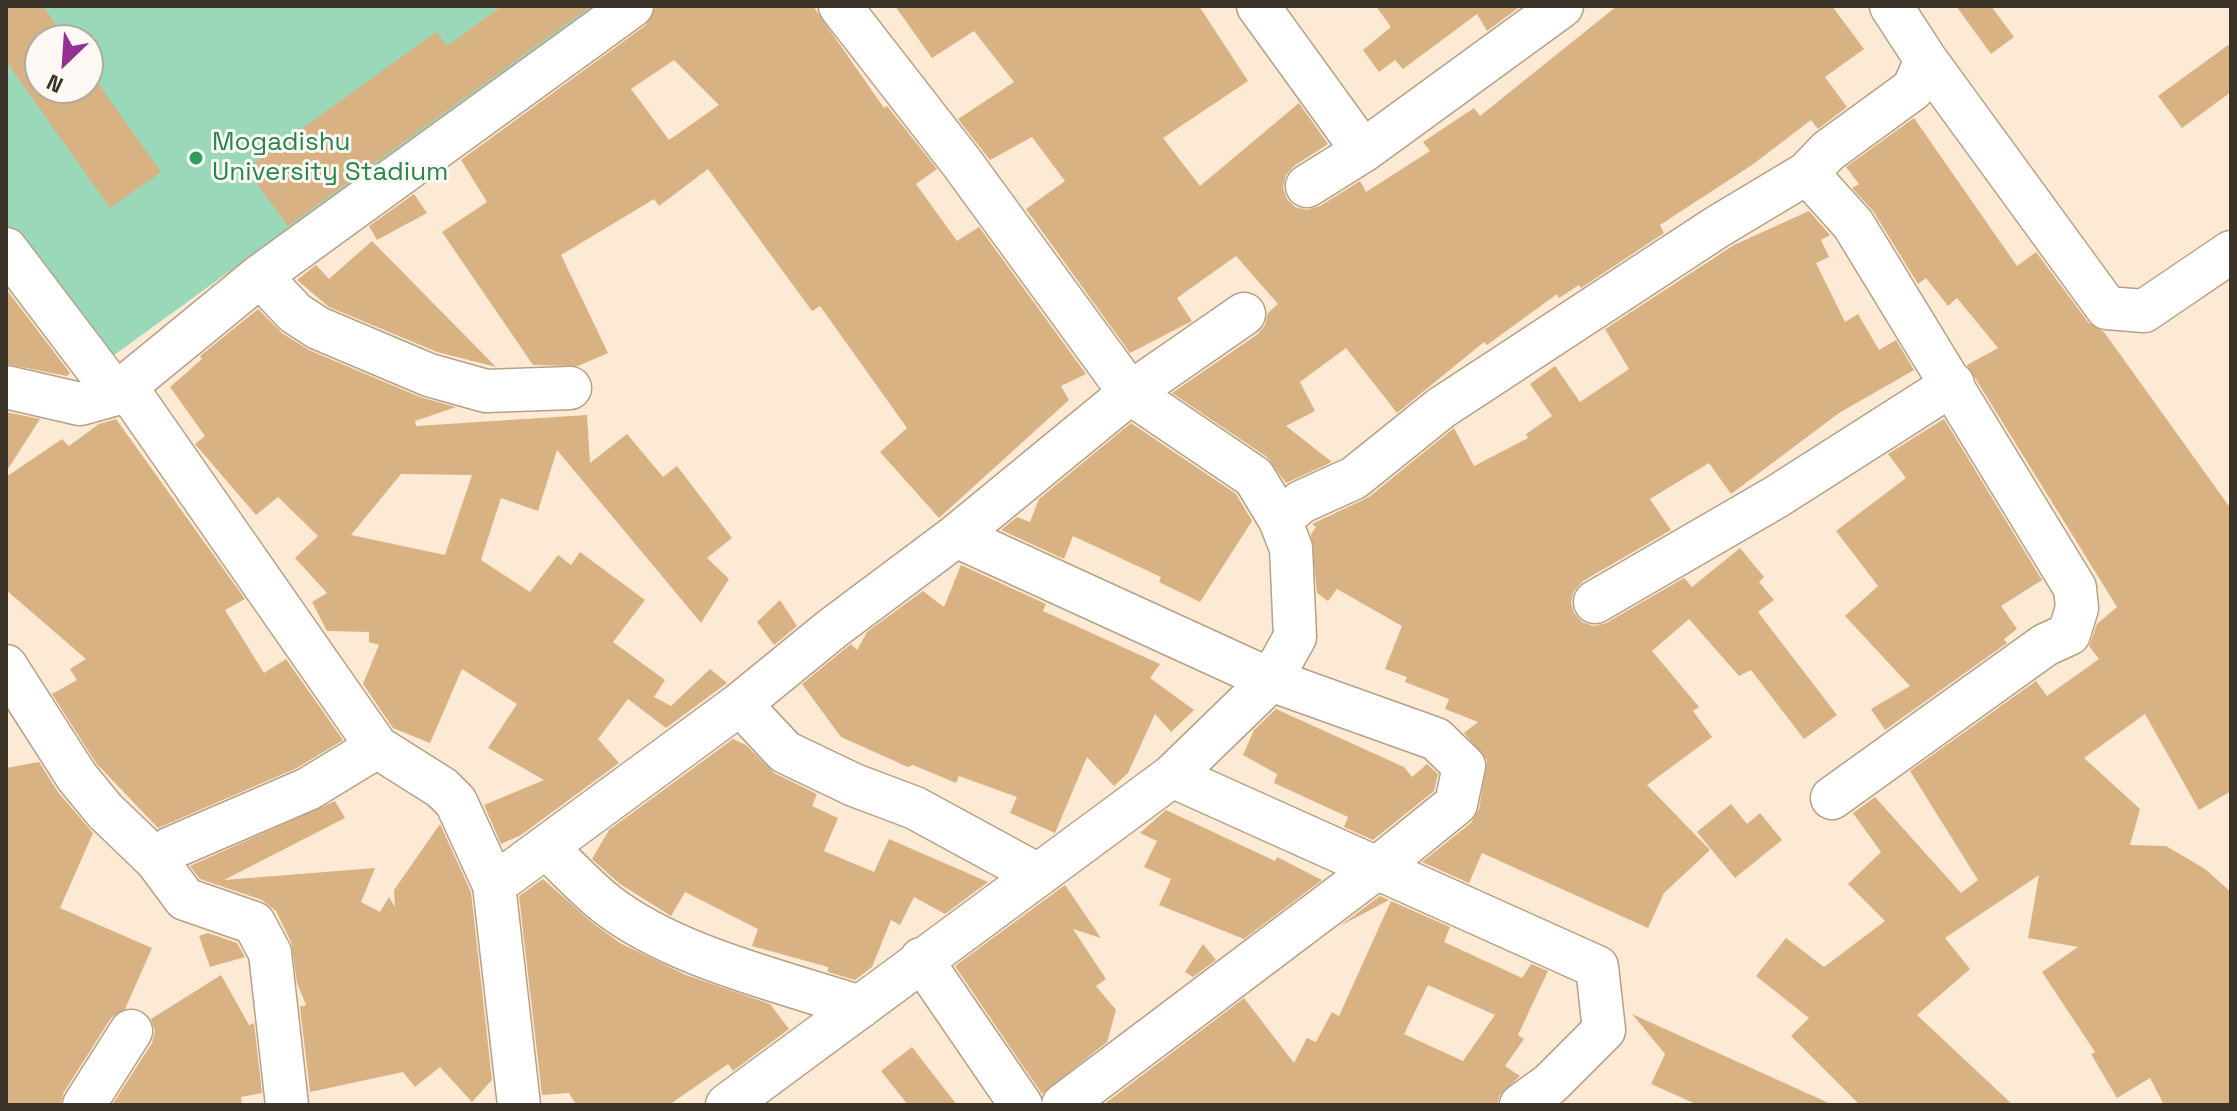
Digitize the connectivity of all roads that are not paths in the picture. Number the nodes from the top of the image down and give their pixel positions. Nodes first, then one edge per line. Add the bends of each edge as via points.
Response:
1 (632, 6) edge
2 (840, 6) edge
3 (1258, 6) edge
4 (1562, 6) edge
5 (1891, 6) edge
6 (1926, 60) junction
7 (1363, 151) junction
8 (1807, 173) junction
9 (1307, 186) dead end
10 (6, 249) edge
11 (2231, 252) edge
12 (260, 276) junction
13 (1244, 314) dead end
14 (1953, 384) junction
15 (6, 387) edge
16 (570, 388) dead end
17 (121, 390) junction
18 (1130, 393) junction
19 (1280, 520) junction
20 (956, 536) junction
21 (1595, 602) dead end
22 (6, 666) edge
23 (1271, 680) junction
24 (740, 704) junction
25 (377, 747) junction
26 (1172, 776) junction
27 (1832, 798) dead end
28 (547, 848) junction
29 (156, 860) junction
30 (1377, 868) junction
31 (1038, 875) junction
32 (494, 885) junction
33 (921, 959) junction
34 (860, 1007) junction
35 (131, 1031) dead end
36 (84, 1105) edge
37 (287, 1105) edge
38 (519, 1105) edge
39 (727, 1105) edge
40 (1021, 1105) edge
41 (1063, 1105) edge
42 (1521, 1105) edge

1 - 12 street
2 - 18 street
3 - 7 street
4 - 7 street
5 - 6 street
6 - 8 street via 1913,89 1828,151
6 - 11 street via 2107,308 2144,311
7 - 9 street
8 - 14 street via 1853,224
8 - 19 street via 1441,408 1354,478 1301,502
10 - 17 street
12 - 16 street via 295,313 318,328 429,375 486,391
12 - 17 street
13 - 18 street
14 - 21 street via 1776,497
14 - 27 street via 2075,588 2077,608 2069,634 2045,645
15 - 17 street via 80,404
17 - 25 street
18 - 19 street via 1254,477
18 - 20 street
19 - 23 street via 1291,548 1295,637
20 - 23 street
20 - 24 street
22 - 29 street via 77,777
23 - 26 street
23 - 30 street via 1436,739 1464,766 1456,804
24 - 28 street
24 - 31 street via 785,752 915,808
25 - 29 street via 308,789 171,848
25 - 32 street via 456,802
26 - 30 street
26 - 31 street
28 - 32 street
28 - 34 street via 606,904 666,939
29 - 37 street via 185,899 254,923 270,953
30 - 41 street
30 - 42 street via 1597,967 1604,1030
31 - 33 street
32 - 38 street
33 - 34 street
33 - 40 street
34 - 39 street
35 - 36 street

